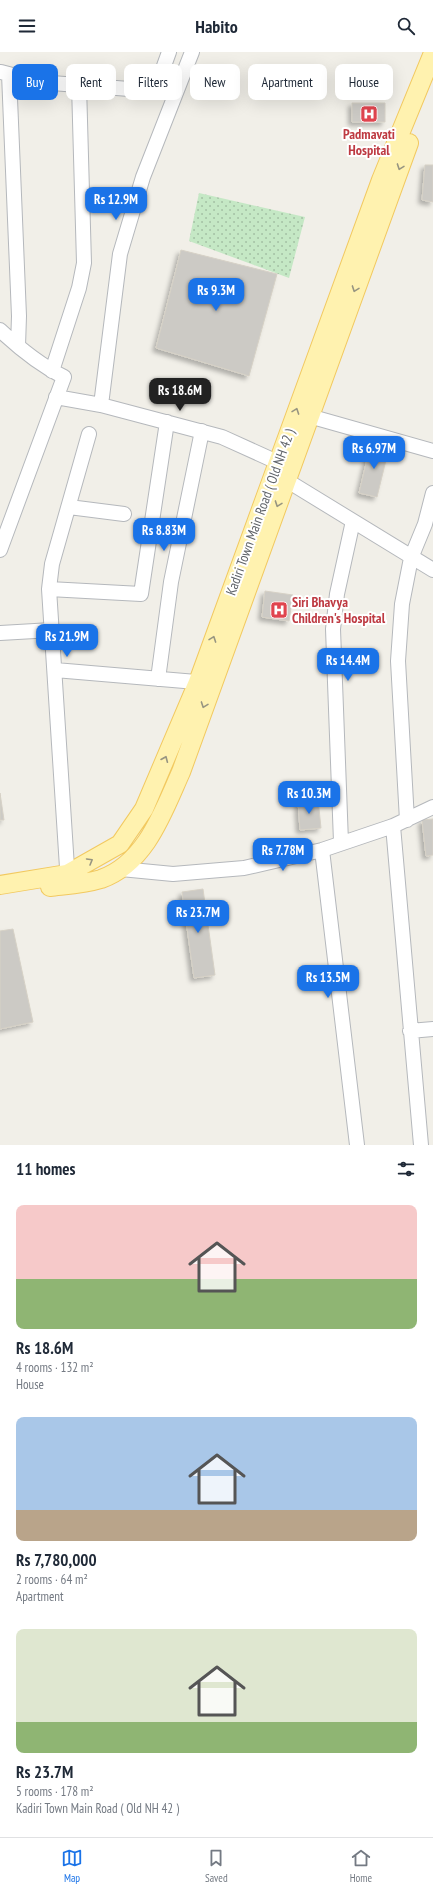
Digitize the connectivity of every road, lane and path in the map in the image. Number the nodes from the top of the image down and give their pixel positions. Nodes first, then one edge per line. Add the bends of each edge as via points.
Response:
1 (169, 52) edge
2 (192, 52) edge
3 (433, 53) edge
4 (5, 73) edge
5 (433, 78) edge
6 (66, 84) edge
7 (116, 88) edge
8 (79, 100) edge
9 (0, 330) edge
10 (18, 346) junction
11 (52, 371) junction
12 (56, 397) junction
13 (101, 405) junction
14 (310, 416) junction
15 (167, 422) junction
16 (202, 431) junction
17 (89, 434) dead end
18 (433, 452) edge
19 (285, 470) junction
20 (433, 493) edge
21 (69, 507) junction
22 (124, 514) dead end
23 (353, 521) junction
24 (0, 550) edge
25 (411, 558) junction
26 (433, 570) edge
27 (49, 589) junction
28 (52, 630) junction
29 (0, 633) edge
30 (55, 670) junction
31 (158, 679) junction
32 (205, 683) junction
33 (433, 807) edge
34 (407, 820) junction
35 (393, 826) junction
36 (342, 842) junction
37 (322, 850) junction
38 (121, 868) junction
39 (67, 880) junction
40 (0, 885) edge
41 (0, 894) edge
42 (433, 1029) edge
43 (410, 1031) junction
44 (357, 1145) edge
45 (421, 1145) edge

1 - 7 street via 156,91
2 - 13 street via 143,176 120,254
19 -> 3 main road, Kadiri Town Main Road ( Old NH 42 ) via 381,180
4 - 6 street via 39,82
4 - 10 street via 20,316
5 -> 14 main road, Kadiri Town Main Road ( Old NH 42 )
8 - 11 street via 84,263 79,288
9 - 10 street
10 - 11 street
11 - 12 street via 64,377
12 - 13 street
12 - 24 street
13 - 15 street
14 - 18 street
14 - 19 main road, Kadiri Town Main Road ( Old NH 42 )
15 - 16 street
15 - 27 street via 140,594
16 - 19 street via 222,436
16 - 31 street via 171,582
17 - 21 street
19 - 23 street
19 - 32 main road, Kadiri Town Main Road ( Old NH 42 )
20 - 25 street via 425,524
21 - 22 street
21 - 27 street via 52,564
23 - 25 street
23 - 36 street via 337,594 333,629
25 - 26 street
25 - 34 street via 402,604 398,661
27 - 28 street
28 - 29 street
28 - 30 street
30 - 31 street
30 - 39 street
31 - 32 street
32 -> 38 main road, Kadiri Town Main Road ( Old NH 42 ) via 181,772 155,828 138,852
39 -> 32 main road, Kadiri Town Main Road ( Old NH 42 ) via 120,844 144,809
33 - 34 street
34 - 35 street
35 - 36 street
35 - 43 street
36 - 37 street
37 - 38 street via 244,868 173,874
37 - 44 street
38 - 39 main road, Kadiri Town Main Road ( Old NH 42 ) via 101,879
39 - 40 main road, Kadiri Town Main Road ( Old NH 42 )
39 - 41 main road, Kadiri Town Main Road ( Old NH 42 )
42 - 43 street
43 - 45 street

